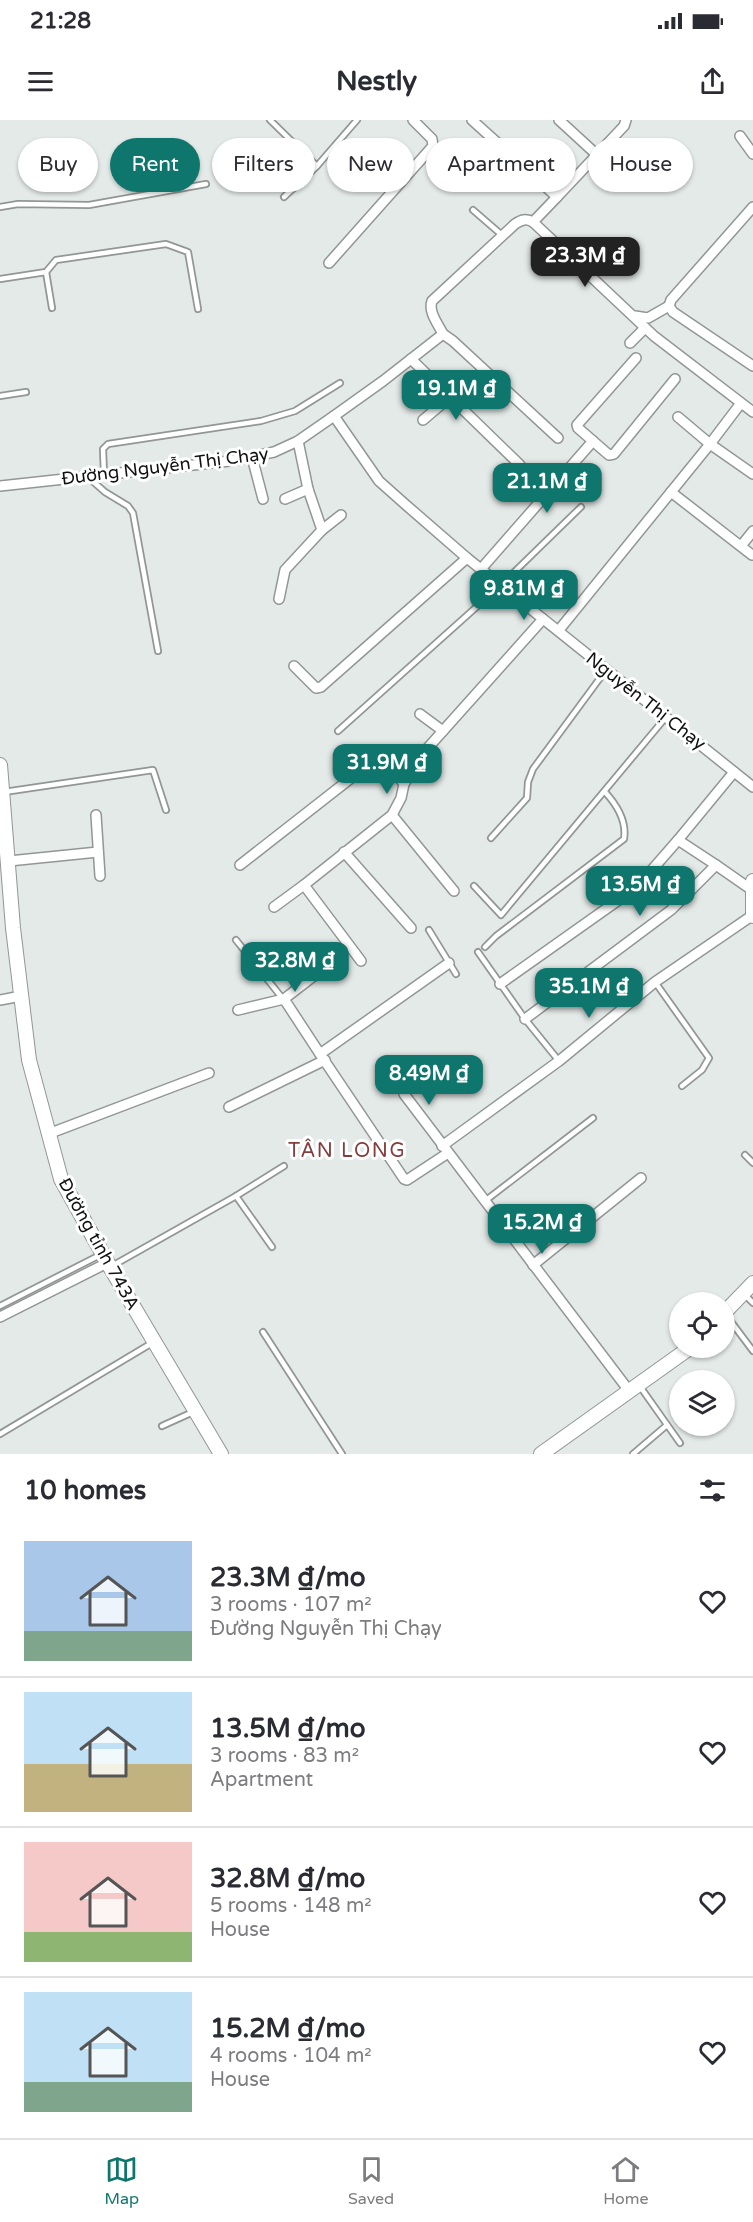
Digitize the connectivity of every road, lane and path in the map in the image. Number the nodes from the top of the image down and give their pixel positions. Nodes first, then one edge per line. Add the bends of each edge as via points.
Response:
1 (270, 120) edge
2 (357, 120) edge
3 (413, 120) edge
4 (472, 120) edge
5 (559, 120) edge
6 (626, 120) edge
7 (740, 136) dead end
8 (612, 138) edge
9 (588, 147) edge
10 (753, 154) edge
11 (588, 163) edge
12 (318, 166) junction
13 (206, 183) dead end
14 (284, 197) dead end
15 (557, 197) junction
16 (0, 207) edge
17 (753, 207) edge
18 (473, 210) dead end
19 (533, 222) junction
20 (503, 236) junction
21 (329, 263) dead end
22 (46, 272) junction
23 (0, 279) edge
24 (669, 306) junction
25 (52, 308) dead end
26 (198, 309) dead end
27 (635, 316) junction
28 (645, 328) junction
29 (443, 334) junction
30 (630, 343) dead end
31 (636, 358) dead end
32 (411, 359) junction
33 (753, 366) edge
34 (675, 380) dead end
35 (340, 383) dead end
36 (26, 392) dead end
37 (0, 396) edge
38 (450, 397) junction
39 (741, 403) junction
40 (753, 412) edge
41 (334, 416) junction
42 (678, 417) dead end
43 (423, 420) dead end
44 (558, 438) dead end
45 (298, 441) junction
46 (593, 441) junction
47 (710, 444) junction
48 (252, 457) junction
49 (520, 465) dead end
50 (104, 474) junction
51 (753, 474) edge
52 (87, 476) junction
53 (0, 486) edge
54 (308, 489) junction
55 (671, 492) junction
56 (263, 499) dead end
57 (285, 499) dead end
58 (580, 507) dead end
59 (341, 515) dead end
60 (322, 530) junction
61 (753, 531) edge
62 (741, 546) junction
63 (752, 555) edge
64 (467, 558) junction
65 (481, 569) junction
66 (501, 585) junction
67 (279, 598) dead end
68 (543, 619) junction
69 (559, 630) junction
70 (158, 651) dead end
71 (294, 666) dead end
72 (606, 670) junction
73 (420, 714) dead end
74 (666, 717) junction
75 (338, 731) dead end
76 (443, 731) junction
77 (0, 765) edge
78 (734, 772) junction
79 (404, 784) junction
80 (753, 787) edge
81 (605, 792) junction
82 (3, 798) edge
83 (166, 810) dead end
84 (392, 814) junction
85 (96, 815) dead end
86 (491, 838) dead end
87 (678, 840) junction
88 (98, 852) junction
89 (344, 852) junction
90 (9, 861) junction
91 (240, 865) dead end
92 (716, 865) junction
93 (100, 876) dead end
94 (304, 885) junction
95 (752, 885) edge
96 (474, 886) dead end
97 (454, 891) dead end
98 (274, 907) dead end
99 (501, 915) junction
100 (753, 916) edge
101 (509, 926) junction
102 (411, 928) dead end
103 (429, 930) dead end
104 (236, 940) dead end
105 (485, 947) dead end
106 (478, 952) dead end
107 (361, 961) dead end
108 (448, 963) junction
109 (319, 972) dead end
110 (456, 974) dead end
111 (655, 982) junction
112 (500, 984) junction
113 (21, 996) junction
114 (284, 999) junction
115 (0, 1000) edge
116 (238, 1010) dead end
117 (525, 1019) junction
118 (322, 1057) junction
119 (559, 1061) junction
120 (209, 1073) dead end
121 (682, 1086) dead end
122 (404, 1094) dead end
123 (229, 1107) dead end
124 (593, 1118) dead end
125 (48, 1134) junction
126 (445, 1149) junction
127 (745, 1155) dead end
128 (753, 1163) edge
129 (284, 1166) dead end
130 (641, 1178) dead end
131 (236, 1196) junction
132 (485, 1201) junction
133 (272, 1247) dead end
134 (107, 1261) junction
135 (533, 1265) junction
136 (750, 1293) edge
137 (735, 1305) edge
138 (0, 1306) edge
139 (0, 1317) edge
140 (735, 1327) edge
141 (263, 1332) dead end
142 (154, 1342) junction
143 (753, 1351) edge
144 (676, 1358) edge
145 (634, 1389) junction
146 (195, 1411) junction
147 (667, 1425) junction
148 (162, 1426) dead end
149 (0, 1434) edge
150 (680, 1443) dead end
151 (221, 1454) edge
152 (342, 1454) edge
153 (541, 1454) edge
154 (633, 1454) edge

1 - 12 lane
2 - 12 lane
3 - 21 street via 432,139 433,146
4 - 15 street
5 - 9 street
6 - 8 street
7 - 10 street
11 - 15 street
12 - 14 lane
13 - 16 lane via 88,205
15 - 19 street
17 - 24 street
18 - 20 lane
19 - 20 street via 521,220
19 - 27 street
20 - 29 street via 432,301 430,306
22 - 23 lane
22 - 25 lane
22 - 26 lane via 56,260 166,244 188,252
24 - 27 street via 648,318
24 - 33 street
27 - 28 street
28 - 30 street
28 - 39 street
29 - 32 street, Đường Nguyễn Thị Chạy
29 - 44 street
31 - 46 street via 578,422 578,428
32 - 38 street
32 - 41 street, Đường Nguyễn Thị Chạy
34 - 46 street via 614,454 609,455
35 - 50 lane via 295,411 261,421 108,444 103,449
36 - 37 lane
38 - 43 street
38 - 49 street
39 - 40 street
39 - 47 street
41 - 45 street, Đường Nguyễn Thị Chạy
41 - 64 street, Nguyễn Thị Chạy via 379,481
42 - 47 street
45 - 48 street, Đường Nguyễn Thị Chạy
45 - 54 street
46 - 65 street
47 - 51 street
47 - 55 street
48 - 50 street, Đường Nguyễn Thị Chạy
48 - 56 street
50 - 52 street, Đường Nguyễn Thị Chạy
52 - 53 street, Đường Nguyễn Thị Chạy
52 - 70 lane via 133,513
54 - 57 street
54 - 60 street
55 - 62 street
55 - 69 street
58 - 66 lane
59 - 60 street
60 - 67 street via 285,570
61 - 62 street
62 - 63 street
64 - 65 street, Nguyễn Thị Chạy
64 - 71 street via 321,687 316,688
65 - 66 street, Nguyễn Thị Chạy
66 - 68 street, Nguyễn Thị Chạy
66 - 75 lane
68 - 69 street, Nguyễn Thị Chạy
68 - 76 street
69 - 72 street, Nguyễn Thị Chạy
72 - 74 street, Nguyễn Thị Chạy
72 - 86 lane via 533,769 527,798
73 - 76 street
74 - 78 street, Nguyễn Thị Chạy
74 - 81 lane
76 - 79 street via 424,751
77 - 82 main road, Đường tỉnh 743A
78 - 80 street, Nguyễn Thị Chạy
78 - 87 street
79 - 84 street
79 - 91 street via 384,757 378,757
81 - 99 lane
81 - 101 lane via 616,804 624,839
82 - 83 lane via 153,770
82 - 90 main road, Đường tỉnh 743A
84 - 89 street
84 - 97 street
85 - 88 street
87 - 92 street
87 - 112 street via 637,887
88 - 90 street
88 - 93 street
89 - 94 street
89 - 102 street
90 - 113 main road, Đường tỉnh 743A
92 - 95 street
92 - 117 street via 671,910
94 - 98 street
94 - 107 street
95 - 100 main road
96 - 99 lane
99 - 101 lane
100 - 111 street
101 - 105 lane
103 - 108 lane
104 - 114 lane
106 - 112 lane
108 - 110 lane
108 - 118 street
109 - 114 street
111 - 119 street
111 - 121 lane via 709,1058 702,1070
112 - 117 lane
113 - 115 street
113 - 125 main road, Đường tỉnh 743A via 29,1060
114 - 116 street
114 - 118 street
117 - 119 lane
118 - 123 street
118 - 126 street via 404,1179
119 - 126 street
120 - 125 street
122 - 126 street
124 - 132 lane
125 - 134 main road, Đường tỉnh 743A via 61,1179
126 - 132 street
127 - 128 lane
129 - 131 lane
130 - 135 street
131 - 133 lane
131 - 134 lane
132 - 135 street
134 - 138 lane
134 - 139 street
134 - 142 main road, Đường tỉnh 743A
135 - 145 street
136 - 137 main road
140 - 143 lane
141 - 152 lane
142 - 146 main road, Đường tỉnh 743A
142 - 149 lane
144 - 145 main road
145 - 147 lane
145 - 153 main road
146 - 148 lane
146 - 151 main road, Đường tỉnh 743A
147 - 150 lane
147 - 154 lane

